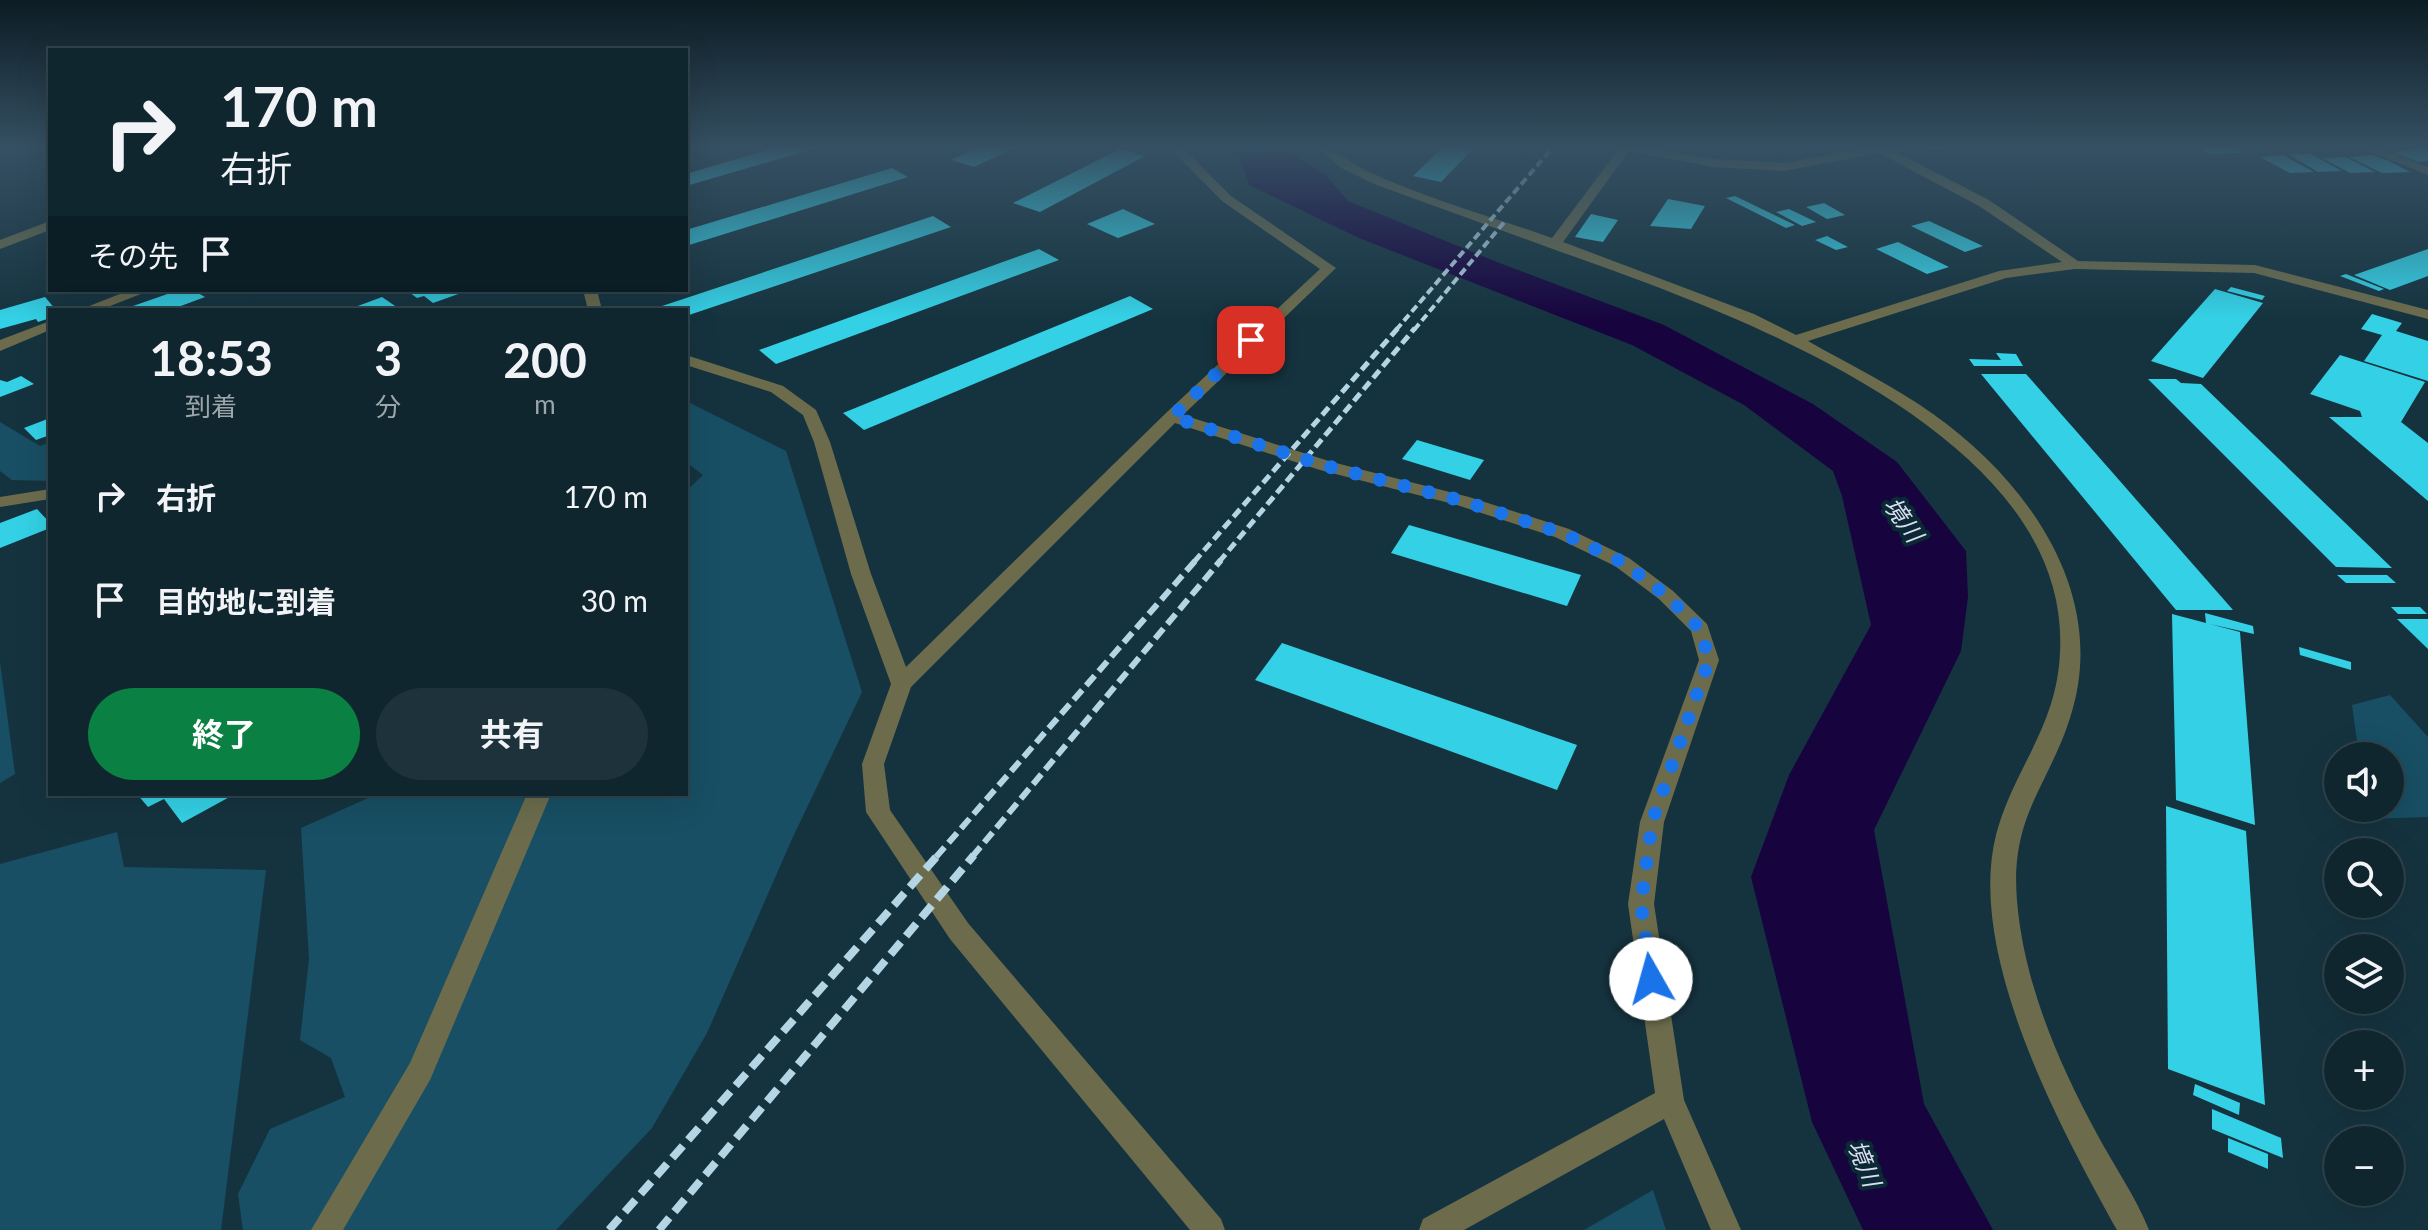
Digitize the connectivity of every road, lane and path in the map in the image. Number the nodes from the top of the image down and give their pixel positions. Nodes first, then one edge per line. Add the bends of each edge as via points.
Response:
1 (1233, 203) edge
2 (1440, 203) edge
3 (1583, 203) edge
4 (1985, 203) edge
5 (48, 226) edge
6 (0, 245) edge
7 (1554, 245) junction
8 (2075, 265) junction
9 (138, 292) edge
10 (92, 308) edge
11 (2428, 315) edge
12 (48, 326) edge
13 (1795, 340) junction
14 (0, 346) edge
15 (688, 361) edge
16 (1172, 417) junction
17 (48, 494) edge
18 (0, 502) edge
19 (902, 684) junction
20 (538, 796) edge
21 (1670, 1100) junction
22 (326, 1230) edge
23 (1210, 1230) edge
24 (1434, 1230) edge
25 (1726, 1230) edge
26 (2134, 1230) edge

1 - 16 street via 1329,268
2 - 7 street
3 - 7 street
4 - 8 street
5 - 6 street
7 - 13 street via 1648,277
8 - 11 street via 2255,269
8 - 13 street via 2004,274
9 - 10 street
12 - 14 street
13 - 26 street via 1944,430 2013,498 2047,544 2072,624 2070,670 2059,721 2023,795 2005,850 2004,910 2013,968 2048,1059 2096,1165
15 - 19 street via 777,389 810,413
16 - 19 street
16 - 21 street via 1562,533 1622,562 1700,629 1709,660 1652,822 1641,904
17 - 18 street
19 - 23 street via 873,764 878,812 959,931
20 - 22 street via 420,1071
21 - 24 street
21 - 25 street

